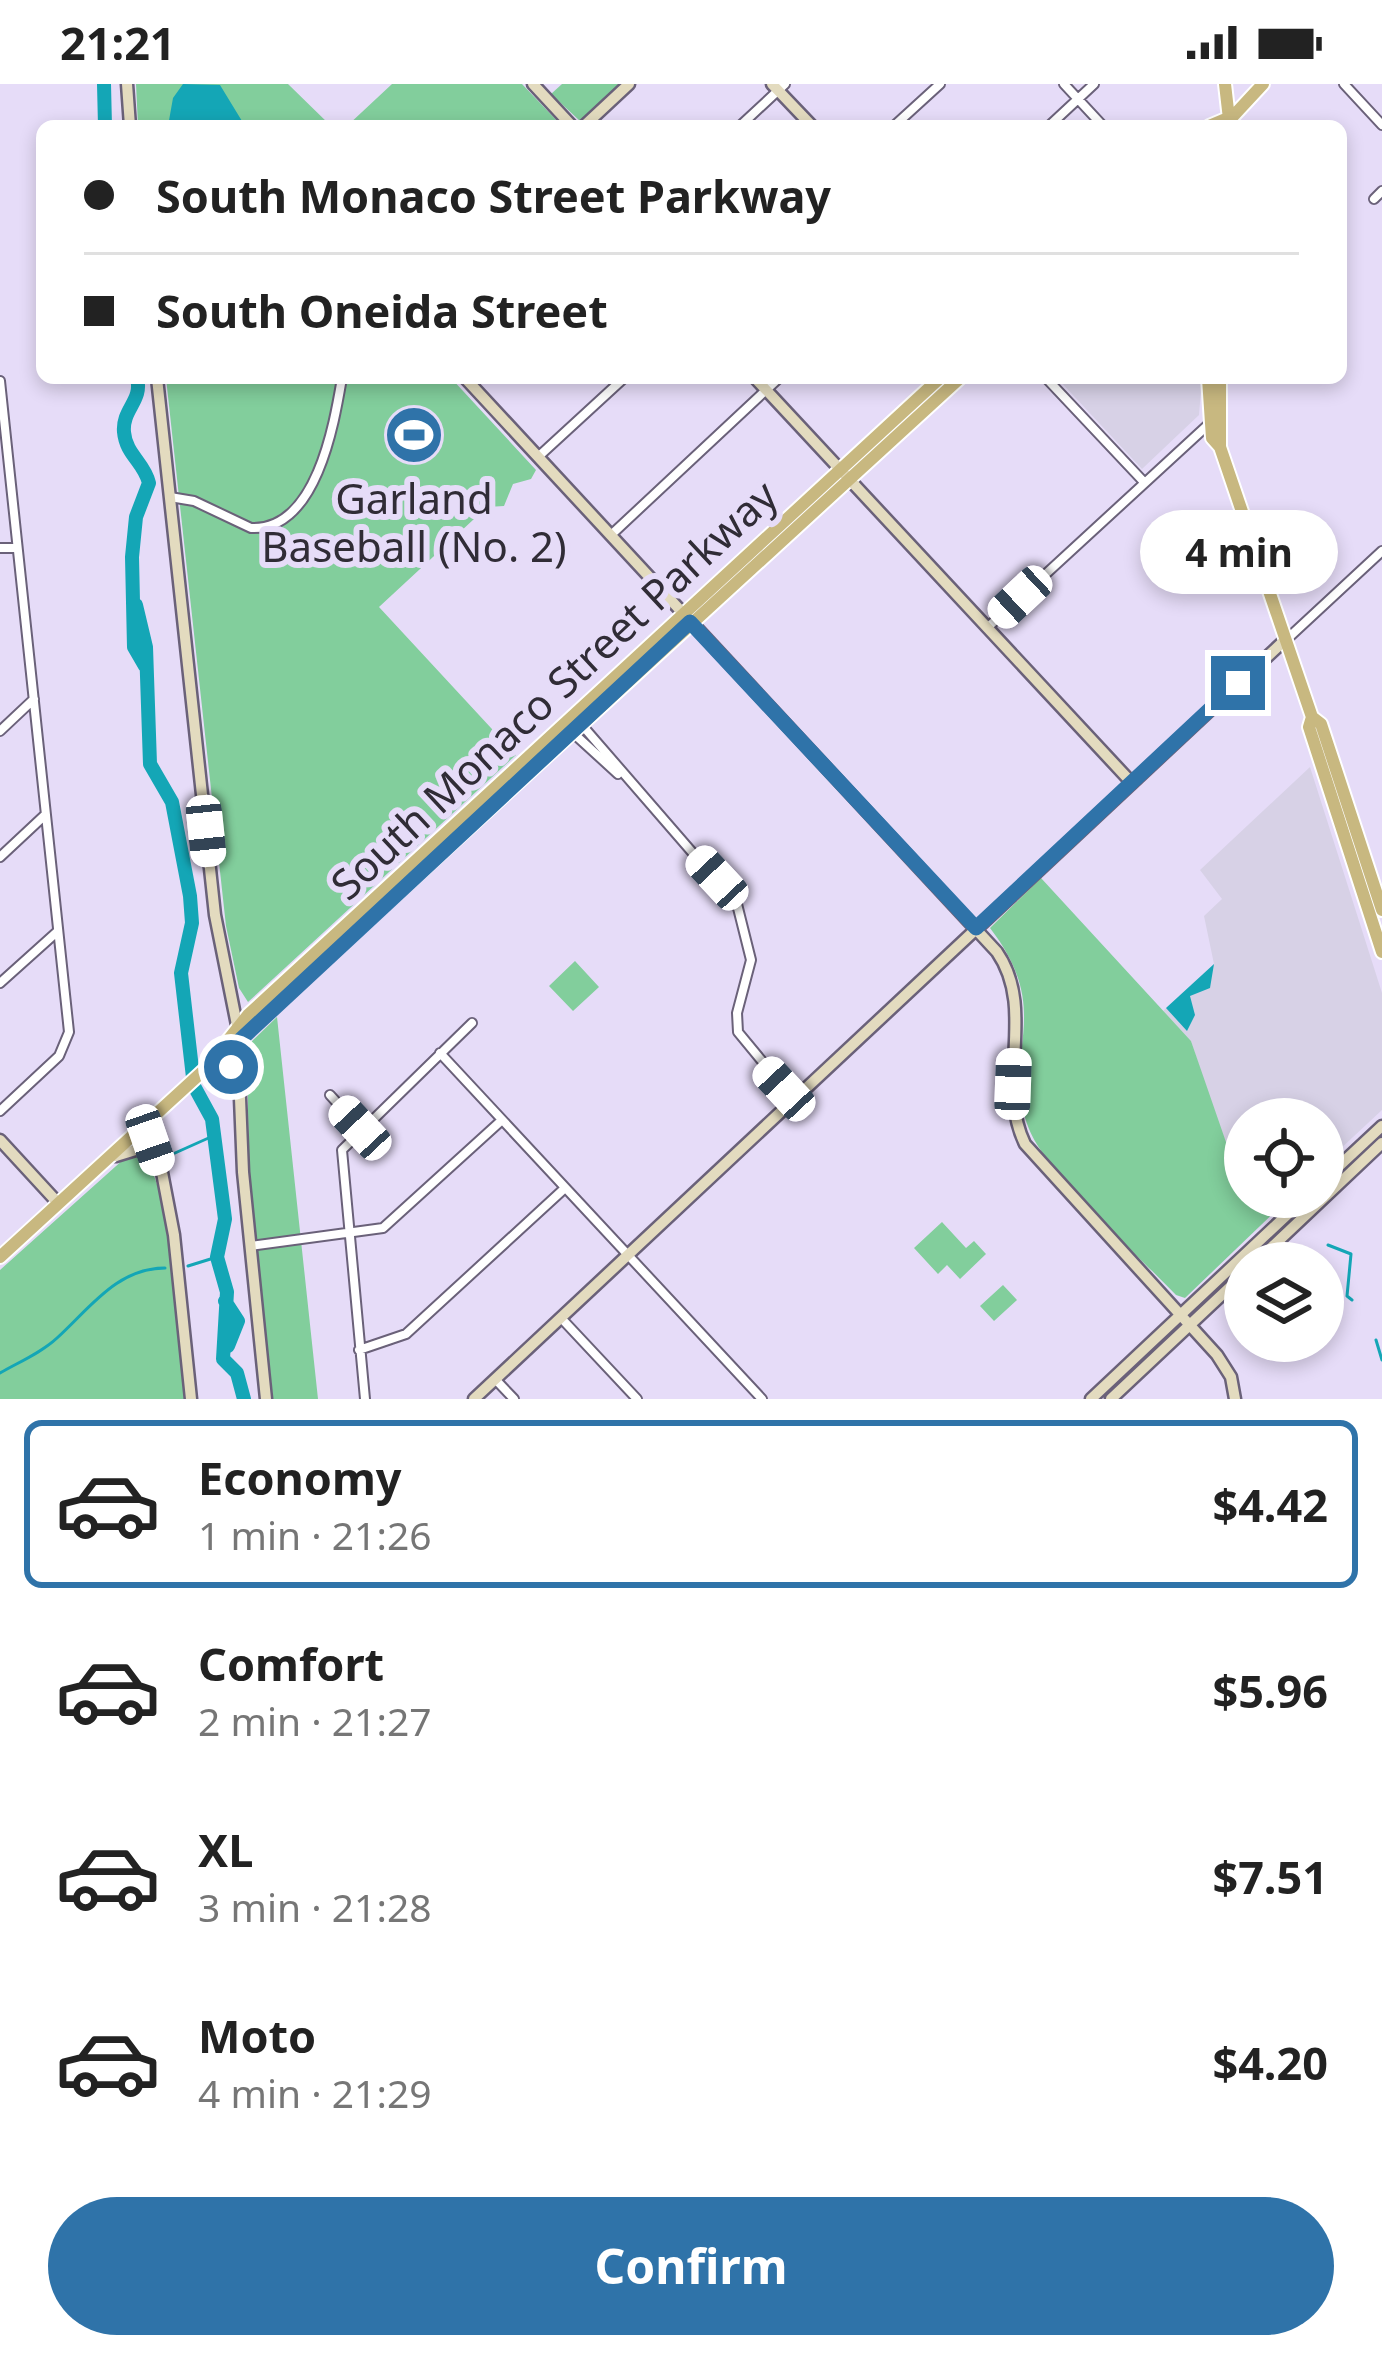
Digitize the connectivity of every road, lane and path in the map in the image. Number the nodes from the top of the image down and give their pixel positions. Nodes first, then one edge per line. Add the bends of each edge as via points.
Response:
1 (128, 84) edge
2 (532, 84) edge
3 (629, 84) edge
4 (940, 84) edge
5 (1064, 84) edge
6 (1094, 84) edge
7 (1225, 84) edge
8 (1263, 84) edge
9 (1344, 84) edge
10 (778, 86) edge
11 (1078, 99) junction
12 (130, 120) edge
13 (566, 120) edge
14 (590, 120) edge
15 (746, 120) edge
16 (807, 120) edge
17 (901, 120) edge
18 (1055, 120) edge
19 (1097, 120) edge
20 (1227, 120) edge
21 (1230, 120) edge
22 (1382, 125) edge
23 (1382, 191) edge
24 (1374, 199) dead end
25 (0, 381) edge
26 (158, 384) edge
27 (340, 384) edge
28 (472, 384) edge
29 (617, 384) edge
30 (760, 384) edge
31 (772, 384) edge
32 (934, 384) edge
33 (953, 384) edge
34 (1052, 384) edge
35 (1208, 384) edge
36 (1220, 384) edge
37 (766, 390) junction
38 (1210, 423) junction
39 (1220, 447) junction
40 (538, 457) junction
41 (3, 458) edge
42 (845, 476) junction
43 (1143, 481) junction
44 (170, 497) junction
45 (611, 535) junction
46 (0, 548) edge
47 (17, 548) junction
48 (1382, 551) edge
49 (686, 617) junction
50 (987, 628) junction
51 (1286, 640) junction
52 (35, 698) junction
53 (1312, 717) junction
54 (572, 722) junction
55 (0, 731) edge
56 (1131, 782) junction
57 (46, 814) junction
58 (0, 856) edge
59 (1382, 910) edge
60 (976, 928) junction
61 (59, 930) junction
62 (1382, 952) edge
63 (0, 983) edge
64 (472, 1023) dead end
65 (237, 1025) junction
66 (238, 1042) junction
67 (440, 1053) junction
68 (217, 1060) junction
69 (241, 1081) junction
70 (330, 1095) dead end
71 (795, 1101) junction
72 (0, 1112) edge
73 (148, 1118) junction
74 (502, 1120) junction
75 (1382, 1126) edge
76 (360, 1128) junction
77 (0, 1140) edge
78 (1382, 1143) edge
79 (1344, 1161) edge
80 (97, 1166) junction
81 (164, 1181) junction
82 (565, 1187) junction
83 (58, 1203) junction
84 (1284, 1218) edge
85 (350, 1237) junction
86 (1277, 1242) edge
87 (250, 1246) junction
88 (628, 1256) junction
89 (0, 1257) edge
90 (1224, 1293) edge
91 (1181, 1315) junction
92 (562, 1319) junction
93 (1190, 1325) junction
94 (359, 1350) junction
95 (495, 1379) junction
96 (191, 1399) edge
97 (266, 1399) edge
98 (365, 1399) edge
99 (474, 1399) edge
100 (514, 1399) edge
101 (637, 1399) edge
102 (762, 1399) edge
103 (1091, 1399) edge
104 (1111, 1399) edge
105 (1234, 1399) edge

1 - 12 street
2 - 13 street
3 - 14 street
4 - 17 street
5 - 11 street
6 - 11 street
7 - 20 main road
8 - 21 main road
9 - 22 street
10 - 15 street
10 - 16 street
11 - 18 street
11 - 19 street
23 - 24 street
25 - 41 street
26 - 44 street
27 - 44 street via 322,458 282,518 255,528
28 - 40 street
29 - 40 street
30 - 37 street
31 - 37 street
32 - 42 main road, South Monaco Street Parkway
33 - 42 main road, South Monaco Street Parkway
34 - 43 street
35 - 38 main road
36 - 39 main road
37 - 42 street
37 - 45 street
38 - 39 main road
38 - 43 street
39 - 51 main road
40 - 45 street
41 - 47 street
42 - 49 main road, South Monaco Street Parkway
42 - 50 street
43 - 50 street
44 - 65 street via 215,915
45 - 49 street
46 - 47 street
47 - 52 street
48 - 51 street
49 - 54 main road, South Monaco Street Parkway
49 - 60 street
50 - 56 street
51 - 53 main road
51 - 56 street
52 - 55 street
52 - 57 street
53 - 59 main road via 1324,731
53 - 62 main road
54 - 65 main road, South Monaco Street Parkway
54 - 66 main road, South Monaco Street Parkway
54 - 71 street via 737,904 752,957 739,1035
56 - 60 street
57 - 58 street
57 - 61 street
60 - 71 street
60 - 91 street via 1014,988 1014,1103 1025,1144
61 - 63 street
61 - 72 street via 69,1041
64 - 67 street
65 - 66 street
65 - 68 main road, South Monaco Street Parkway
66 - 68 main road, South Monaco Street Parkway
66 - 69 street
67 - 74 street
67 - 76 street
68 - 69 street
68 - 73 main road, South Monaco Street Parkway
69 - 87 street
70 - 76 street
71 - 88 street
73 - 80 main road, South Monaco Street Parkway
73 - 81 street
74 - 82 street
74 - 85 street via 394,1222
75 - 79 street
76 - 85 street via 342,1155
77 - 83 street
78 - 86 street
80 - 81 street via 142,1148
80 - 83 main road, South Monaco Street Parkway
81 - 96 street
82 - 88 street
82 - 94 street via 406,1334
83 - 89 main road, South Monaco Street Parkway
84 - 91 street
85 - 87 street
85 - 94 street
87 - 97 street
88 - 92 street
88 - 102 street
90 - 93 street
91 - 93 street
91 - 103 street
92 - 95 street
92 - 101 street
93 - 104 street
93 - 105 street via 1226,1367
94 - 98 street
95 - 99 street
95 - 100 street

